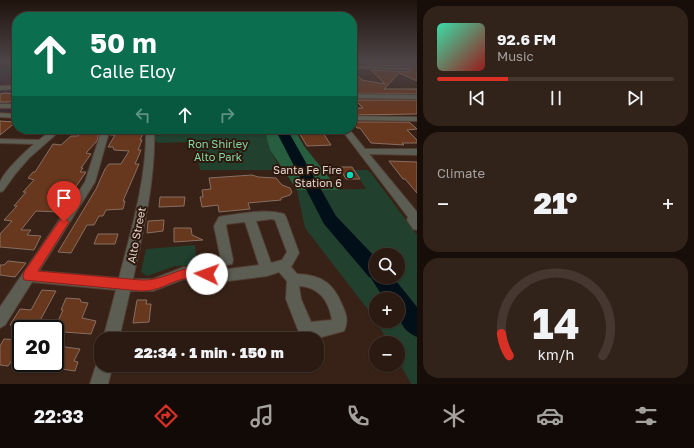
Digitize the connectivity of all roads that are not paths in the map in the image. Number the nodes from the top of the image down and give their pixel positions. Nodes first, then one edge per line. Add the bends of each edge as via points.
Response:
1 (12, 81) edge
2 (0, 82) edge
3 (12, 87) edge
4 (0, 88) edge
5 (357, 96) edge
6 (417, 97) edge
7 (0, 106) edge
8 (12, 107) edge
9 (12, 112) edge
10 (0, 115) edge
11 (8, 116) junction
12 (12, 116) edge
13 (357, 118) edge
14 (417, 119) edge
15 (51, 134) edge
16 (104, 134) edge
17 (150, 134) edge
18 (348, 134) edge
19 (0, 141) edge
20 (40, 142) junction
21 (362, 151) junction
22 (417, 152) edge
23 (0, 189) edge
24 (415, 216) edge
25 (249, 218) junction
26 (227, 260) dead end
27 (282, 265) junction
28 (267, 270) junction
29 (29, 276) junction
30 (294, 280) dead end
31 (126, 285) junction
32 (0, 320) edge
33 (113, 332) edge
34 (102, 372) edge
35 (99, 384) edge

1 - 2 street
3 - 4 street
5 - 6 street
7 - 8 street
9 - 11 street
10 - 11 street
11 - 12 street
13 - 14 street
15 - 20 street
16 - 29 street via 90,182
17 - 31 street, Alto Street via 148,167
18 - 21 street
19 - 20 street
20 - 23 street via 12,169
21 - 22 street
21 - 24 street
25 - 26 street via 223,220 220,226
25 - 27 street via 272,215 280,217 293,253 286,264
25 - 28 street
27 - 28 street
27 - 30 street
28 - 31 street via 220,276 184,273 153,285
29 - 31 street
29 - 32 street
31 - 33 street, Alto Street
34 - 35 street

